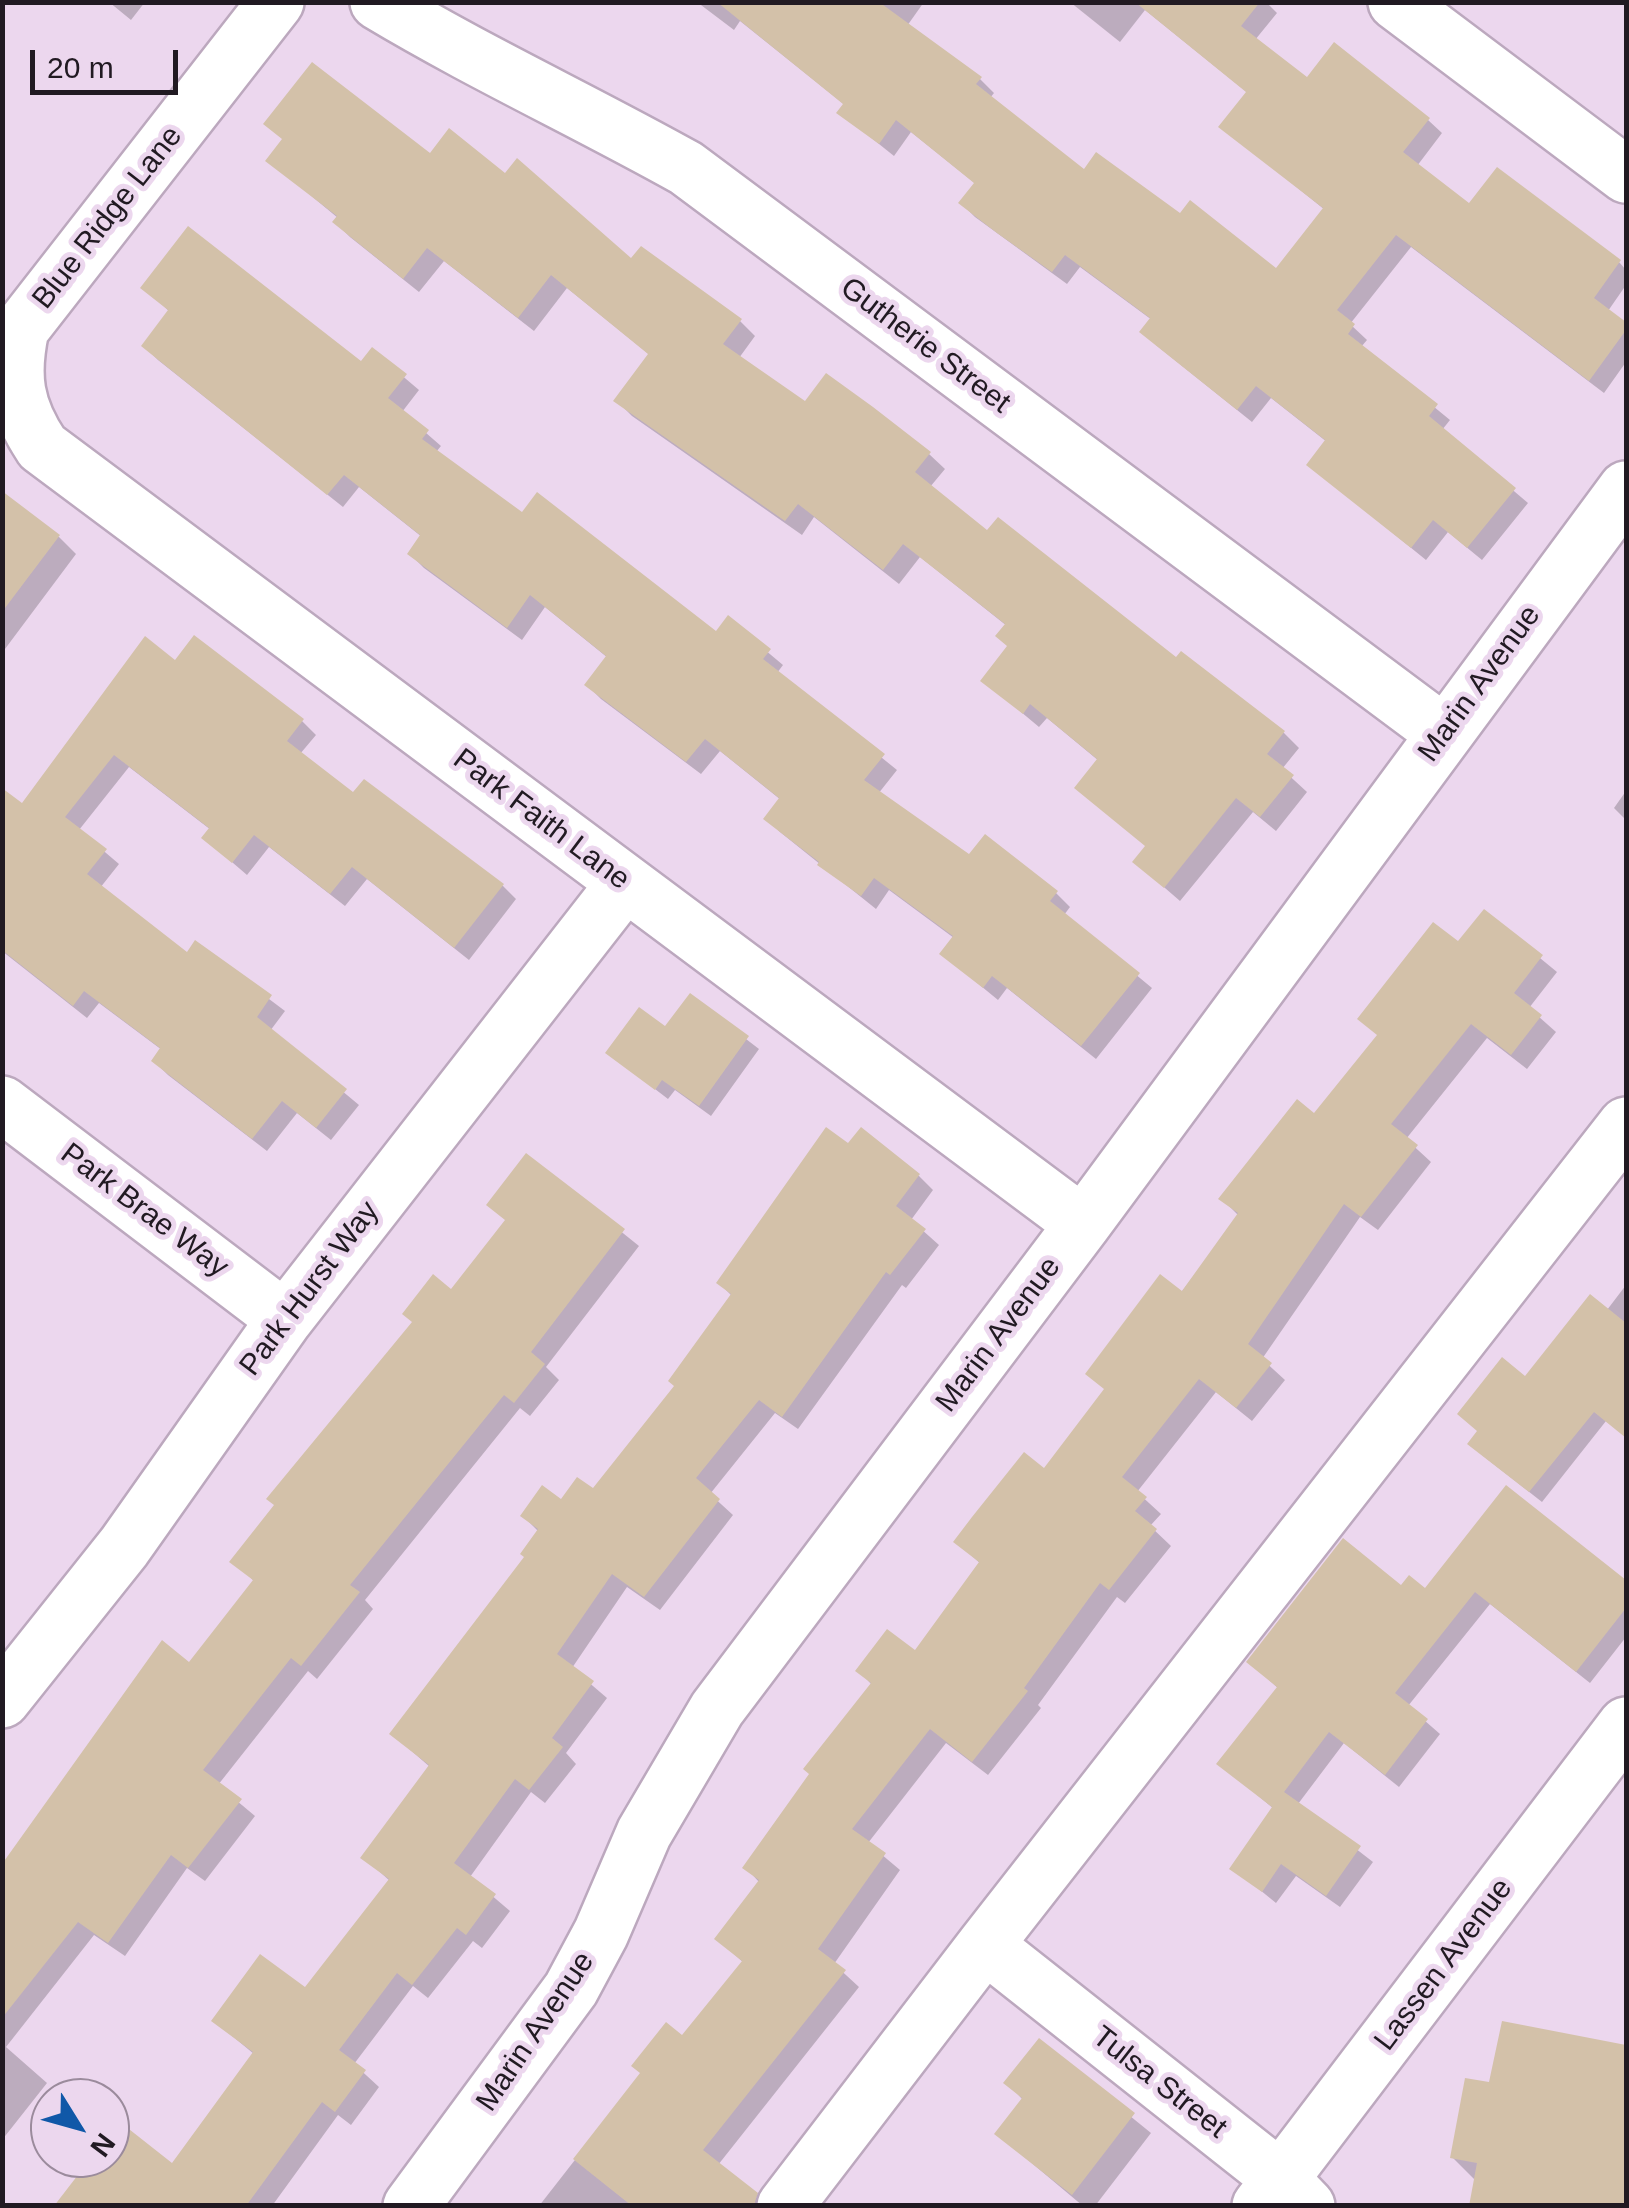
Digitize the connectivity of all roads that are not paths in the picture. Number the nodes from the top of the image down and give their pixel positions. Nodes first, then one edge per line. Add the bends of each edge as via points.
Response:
1 (276, 2) edge
2 (378, 2) edge
3 (1396, 2) edge
4 (1626, 175) edge
5 (17, 401) joint
6 (1626, 489) edge
7 (1444, 733) junction
8 (625, 884) junction
9 (2, 1104) edge
10 (1626, 1125) edge
11 (1083, 1224) junction
12 (285, 1319) junction
13 (2, 1700) edge
14 (1626, 1725) edge
15 (996, 1954) junction
16 (1283, 2197) edge
17 (411, 2206) edge
18 (785, 2206) edge

1 - 5 street, Blue Ridge Lane via 21,329
2 - 7 street, Gutherie Street via 686,168
3 - 4 street
5 - 8 street, Park Faith Lane via 42,447
6 - 7 street, Marin Avenue
7 - 11 street, Marin Avenue
8 - 11 street, Park Faith Lane
8 - 12 street, Park Hurst Way
9 - 12 street, Park Brae Way
10 - 15 street
11 - 17 street, Marin Avenue via 718,1708 644,1834 571,1989
12 - 13 street, Park Hurst Way via 124,1547
14 - 16 street, Lassen Avenue
15 - 16 street, Tulsa Street
15 - 18 street

